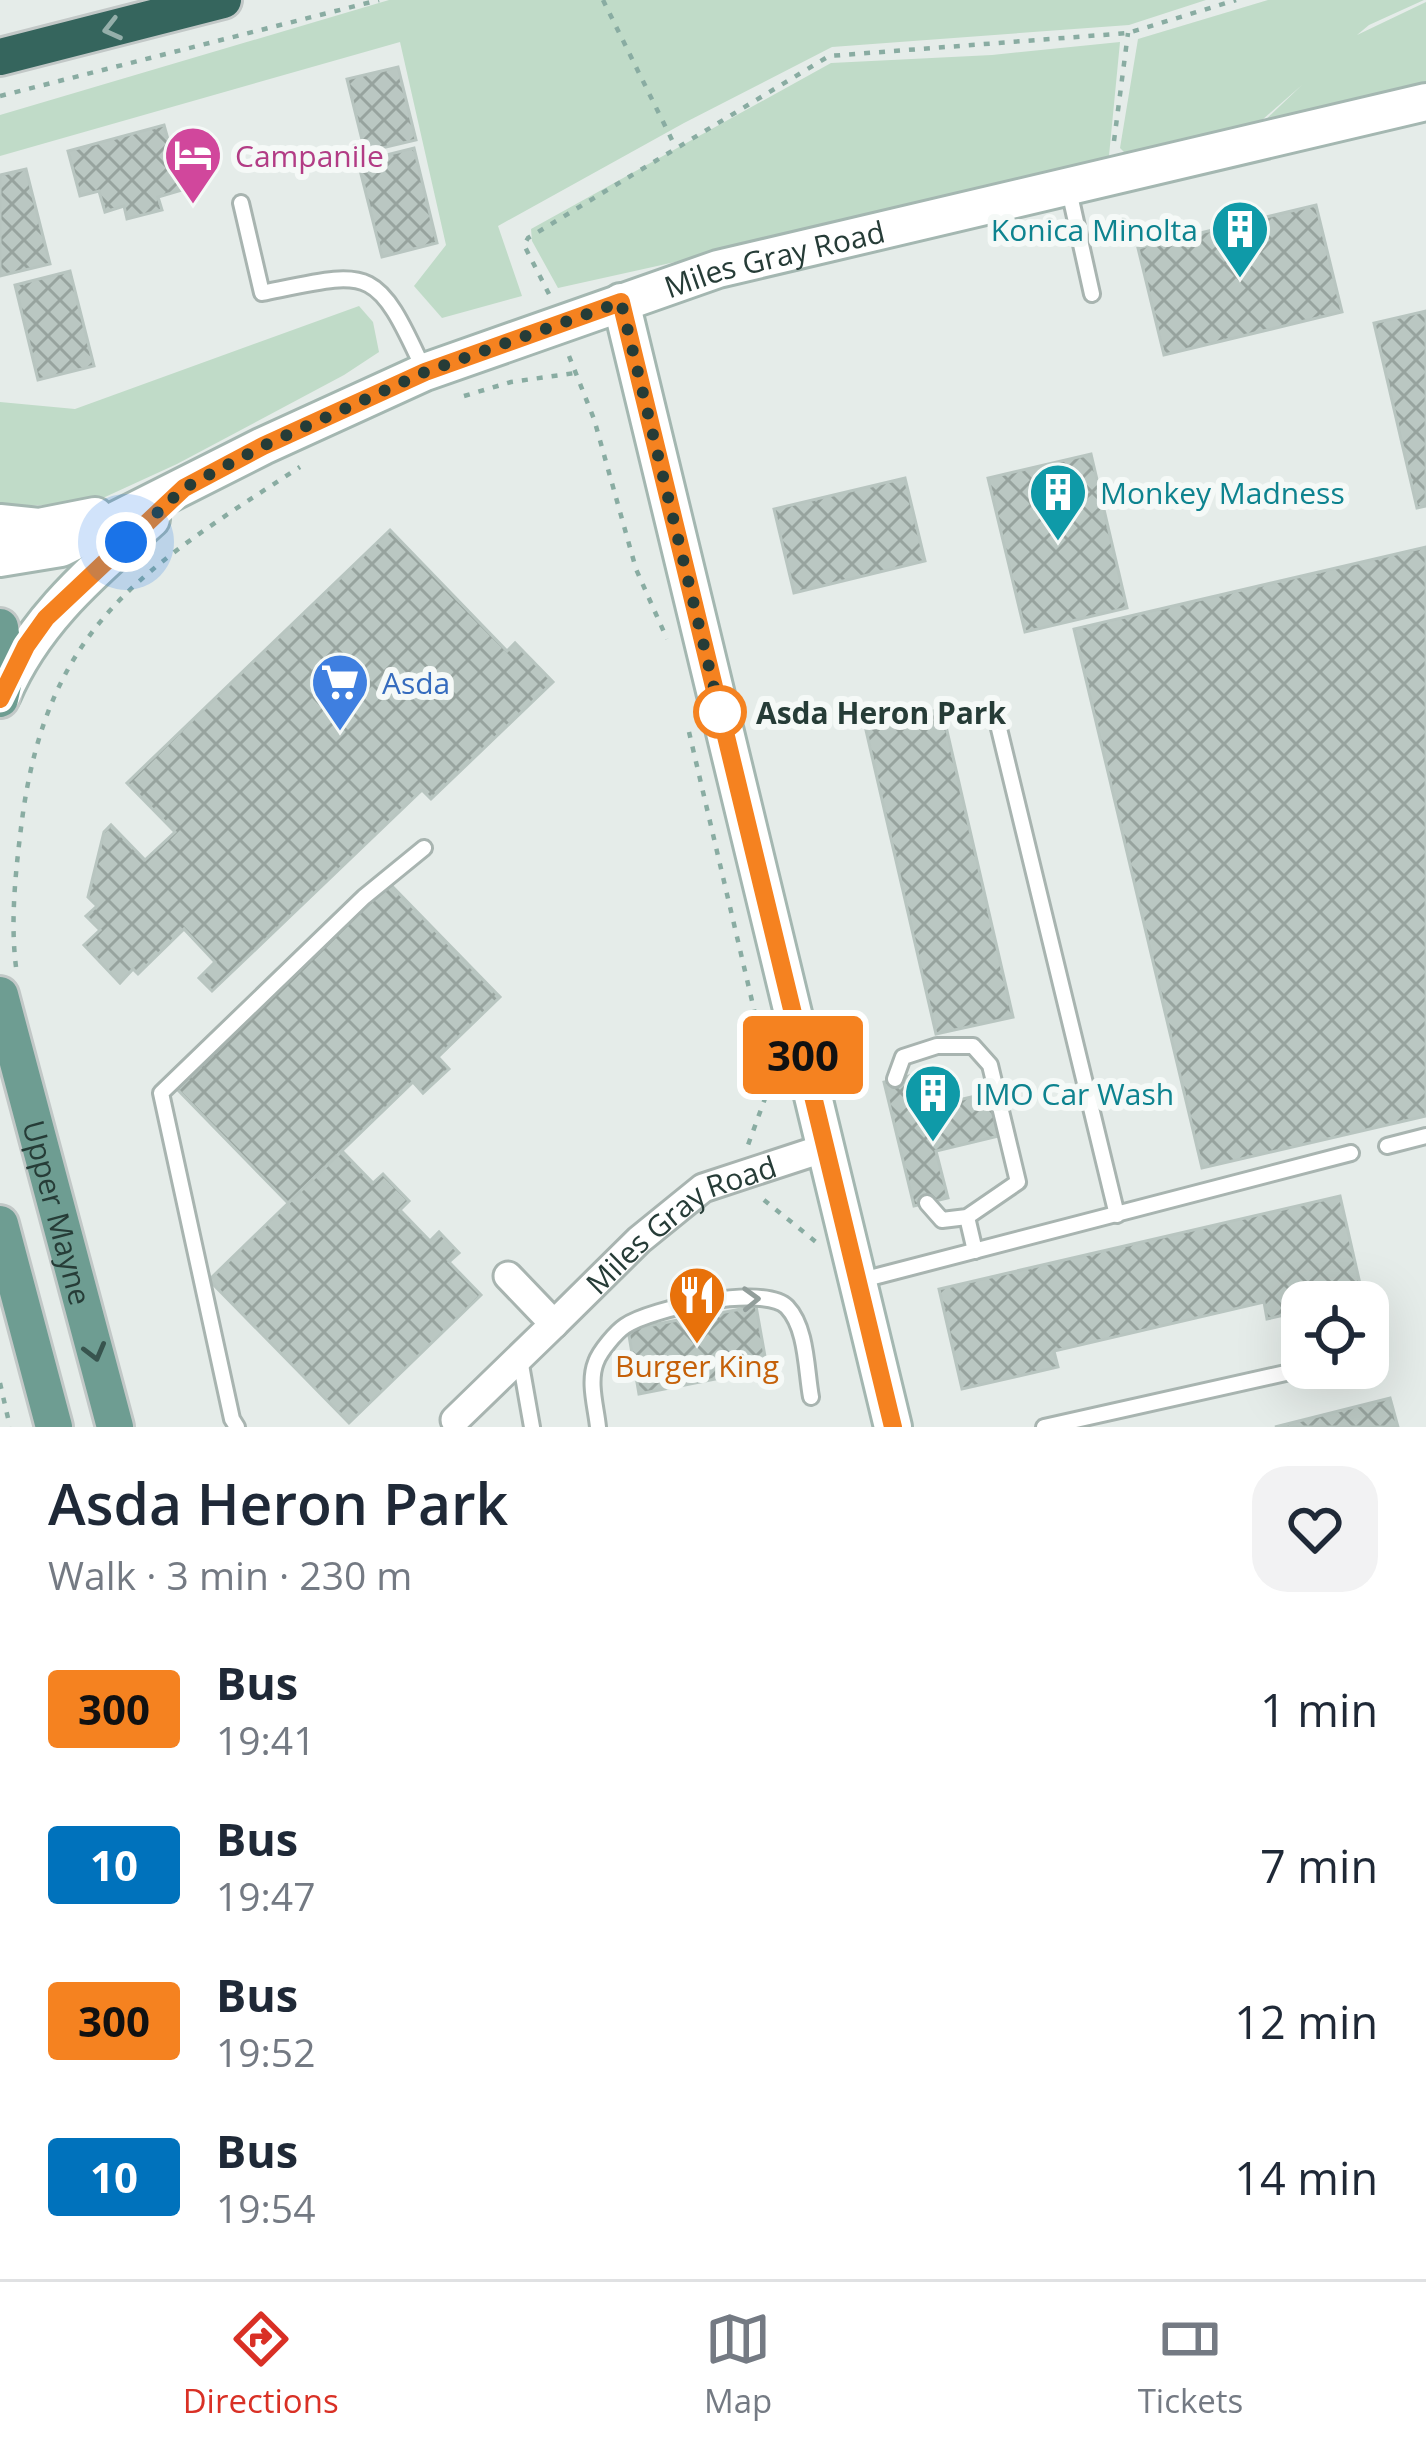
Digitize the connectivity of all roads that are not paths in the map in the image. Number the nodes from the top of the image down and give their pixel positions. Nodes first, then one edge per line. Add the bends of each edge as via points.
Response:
1 (223, 0) edge
2 (0, 57) edge
3 (1426, 102) edge
4 (1068, 187) junction
5 (241, 203) dead end
6 (1092, 294) dead end
7 (621, 302) junction
8 (425, 372) junction
9 (184, 488) junction
10 (0, 523) edge
11 (0, 558) edge
12 (0, 627) edge
13 (0, 698) edge
14 (994, 708) dead end
15 (424, 848) dead end
16 (8, 983) edge
17 (895, 1079) dead end
18 (1426, 1136) edge
19 (1387, 1146) dead end
20 (825, 1148) junction
21 (1351, 1153) dead end
22 (927, 1203) dead end
23 (1117, 1215) junction
24 (968, 1217) junction
25 (0, 1224) edge
26 (975, 1251) junction
27 (508, 1276) dead end
28 (857, 1281) junction
29 (554, 1324) junction
30 (520, 1359) junction
31 (1281, 1375) edge
32 (811, 1397) dead end
33 (1110, 1420) edge
34 (452, 1423) edge
35 (54, 1427) edge
36 (115, 1427) edge
37 (237, 1427) edge
38 (532, 1427) edge
39 (598, 1427) edge
40 (892, 1427) edge
41 (1044, 1427) edge

1 -> 2 highway
3 - 4 street, Miles Gray Road
4 - 6 lane
4 - 7 street, Miles Gray Road via 731,266
5 - 8 lane via 262,293 342,277 365,281 388,298
7 - 8 street
7 - 20 street, Miles Gray Road
8 - 9 street
9 - 10 street via 70,523
9 - 11 street via 61,548
9 - 13 street via 46,618
12 - 13 main road
14 - 23 lane
15 - 37 lane via 161,1093
16 -> 36 main road, Upper Mayne
17 - 24 lane via 903,1058 937,1046 973,1046 990,1065 1018,1182
18 - 19 lane
20 - 28 street, Miles Gray Road
20 - 29 street, Miles Gray Road via 703,1188
21 - 23 lane
22 - 24 lane via 942,1220
23 - 26 lane
24 - 26 lane
25 - 35 main road, Upper Mayne
26 - 28 lane
27 - 29 street
28 - 40 street, Miles Gray Road
29 - 30 street, Miles Gray Road
30 - 34 street, Miles Gray Road
30 - 38 lane
31 - 33 lane
39 -> 32 lane via 596,1361 622,1327 704,1303 766,1296 784,1303 800,1327
33 - 41 lane

